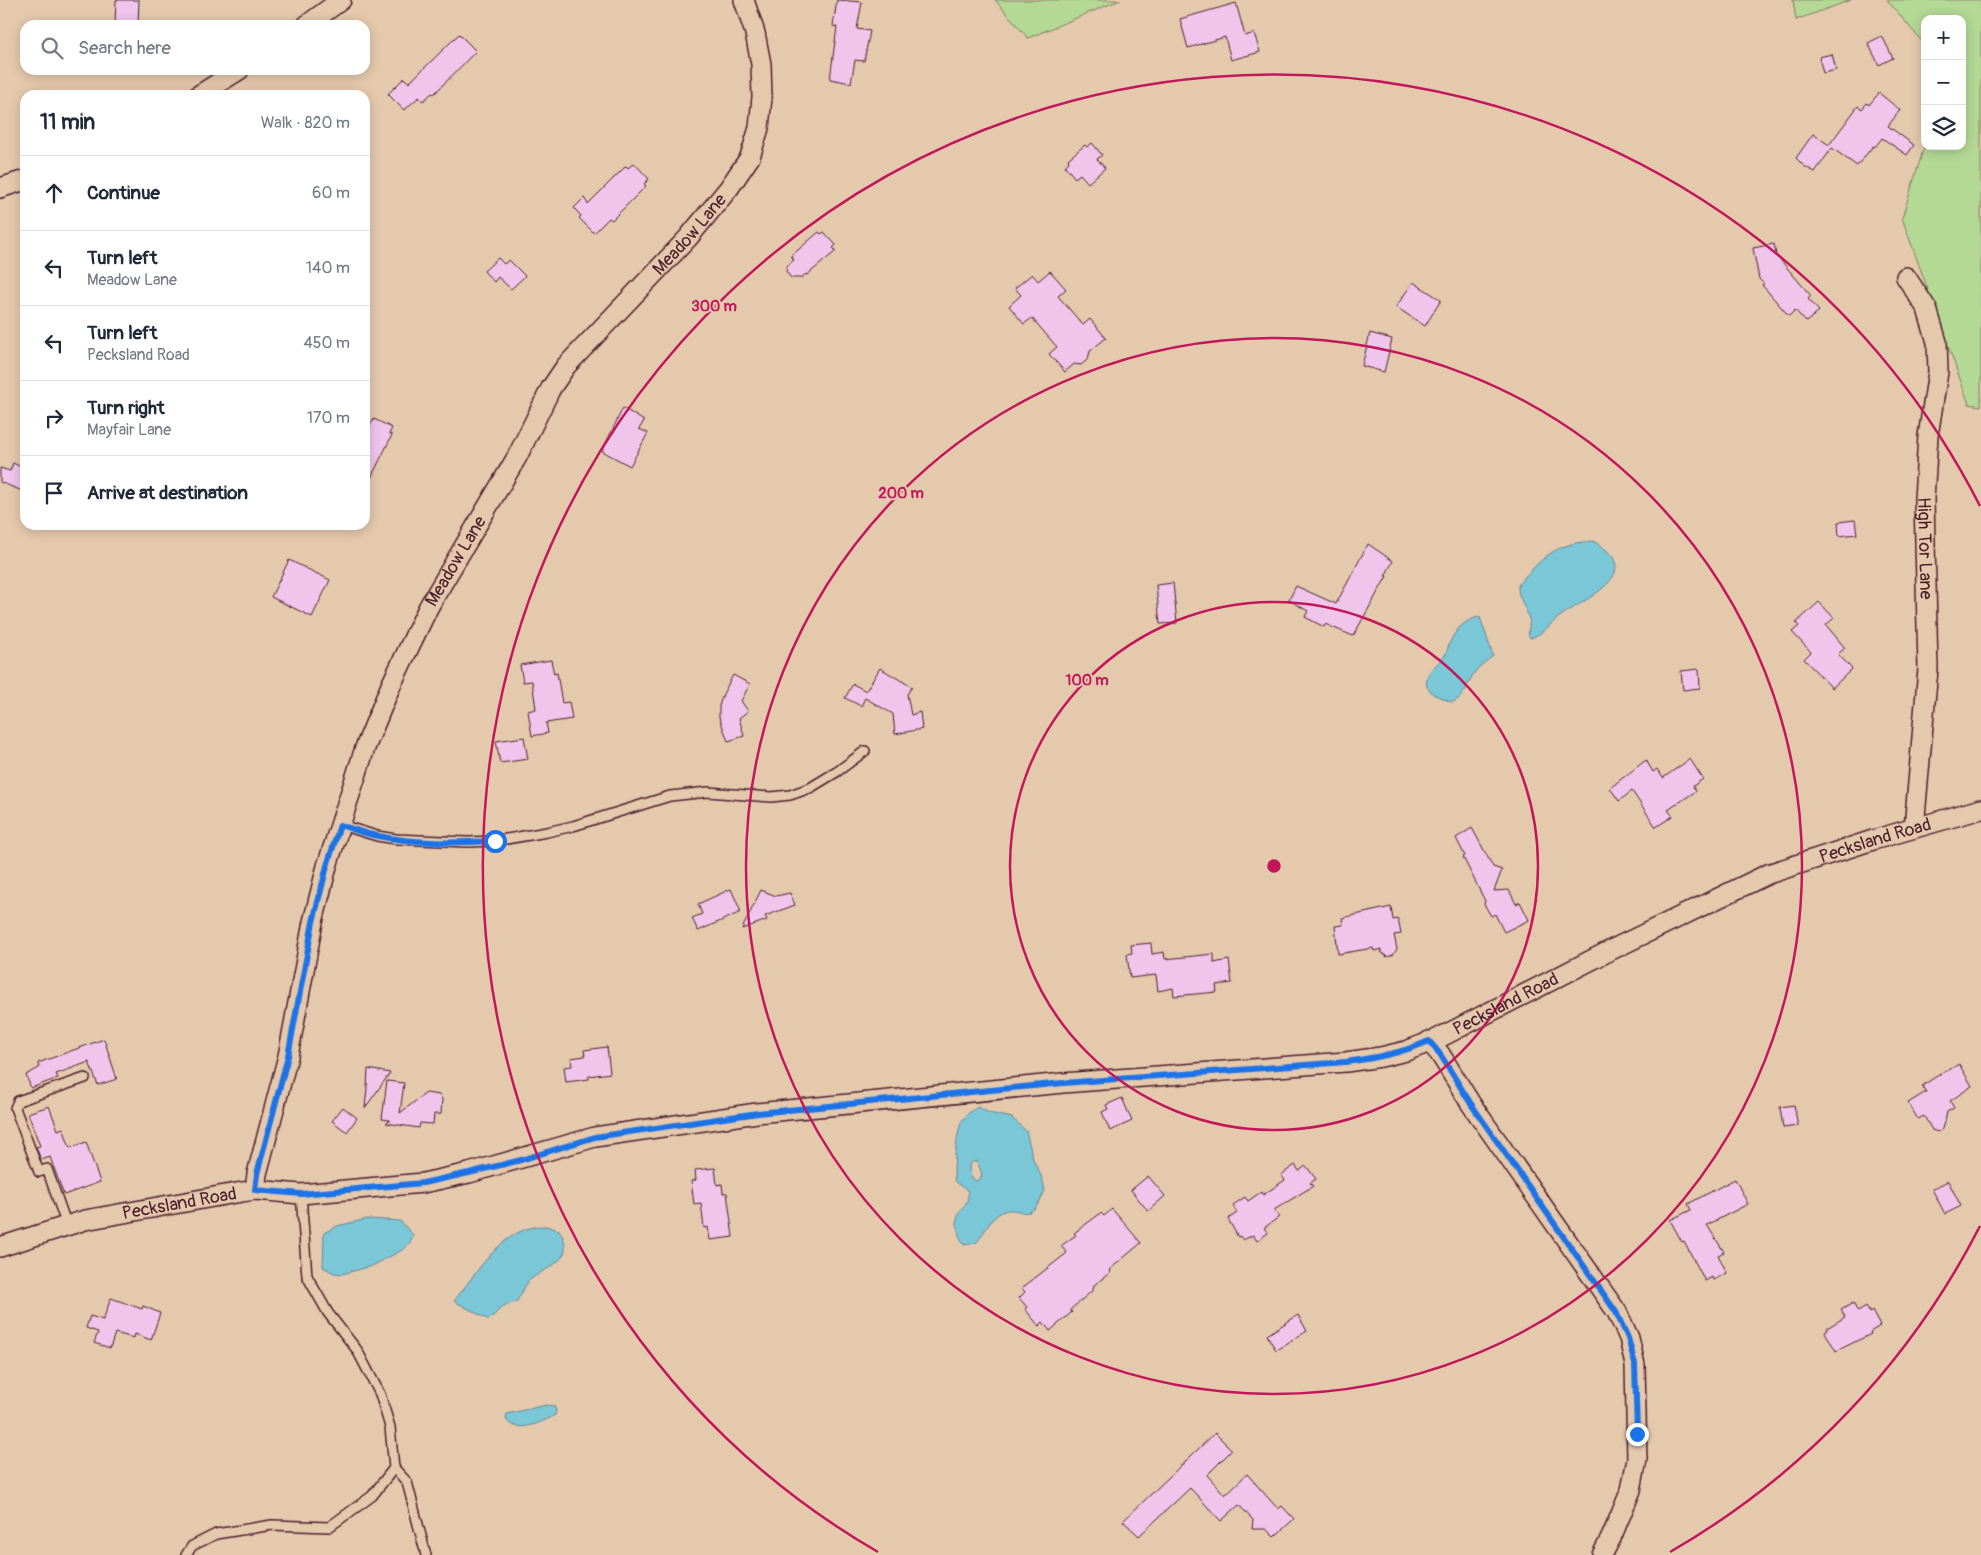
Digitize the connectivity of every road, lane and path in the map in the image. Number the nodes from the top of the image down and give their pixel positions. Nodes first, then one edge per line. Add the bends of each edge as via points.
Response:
1 (342, 0) edge
2 (744, 0) edge
3 (314, 20) edge
4 (231, 75) edge
5 (206, 90) edge
6 (20, 182) edge
7 (0, 188) edge
8 (1906, 277) dead end
9 (865, 751) dead end
10 (1981, 810) edge
11 (340, 825) junction
12 (1914, 828) junction
13 (1429, 1041) junction
14 (85, 1078) dead end
15 (255, 1190) junction
16 (301, 1194) junction
17 (67, 1226) junction
18 (0, 1247) edge
19 (394, 1468) junction
20 (186, 1555) edge
21 (426, 1555) edge
22 (1602, 1555) edge

1 - 3 street
2 - 11 street, Meadow Lane via 755,33 762,96 759,128 750,156 729,188 688,238 566,366 552,388 517,457 429,606 391,685
4 - 5 street
6 - 7 street
8 - 12 street, High Tor Lane via 1927,308 1937,342 1938,372 1928,436 1924,499 1928,669
9 - 11 lane via 810,788 790,796 708,792 670,796 573,826 495,841 396,839
10 - 12 street, Pecksland Road
11 - 15 street, Meadow Lane via 313,922 288,1056
12 - 13 street, Pecksland Road via 1768,874
13 - 16 street, Pecksland Road via 1406,1051 1346,1062 1063,1083 758,1113 595,1137 478,1171 423,1183
13 - 22 street via 1616,1312 1628,1338 1635,1364 1637,1459 1631,1490
14 - 17 lane via 18,1101 15,1108 39,1172 47,1169
15 - 16 street, Pecksland Road
15 - 17 street, Pecksland Road via 85,1220
16 - 19 lane via 307,1276 328,1313 357,1350 380,1394 390,1427
17 - 18 street, Pecksland Road
19 - 20 lane via 372,1496 329,1527 272,1525 216,1534 192,1546
19 - 21 lane via 408,1482

